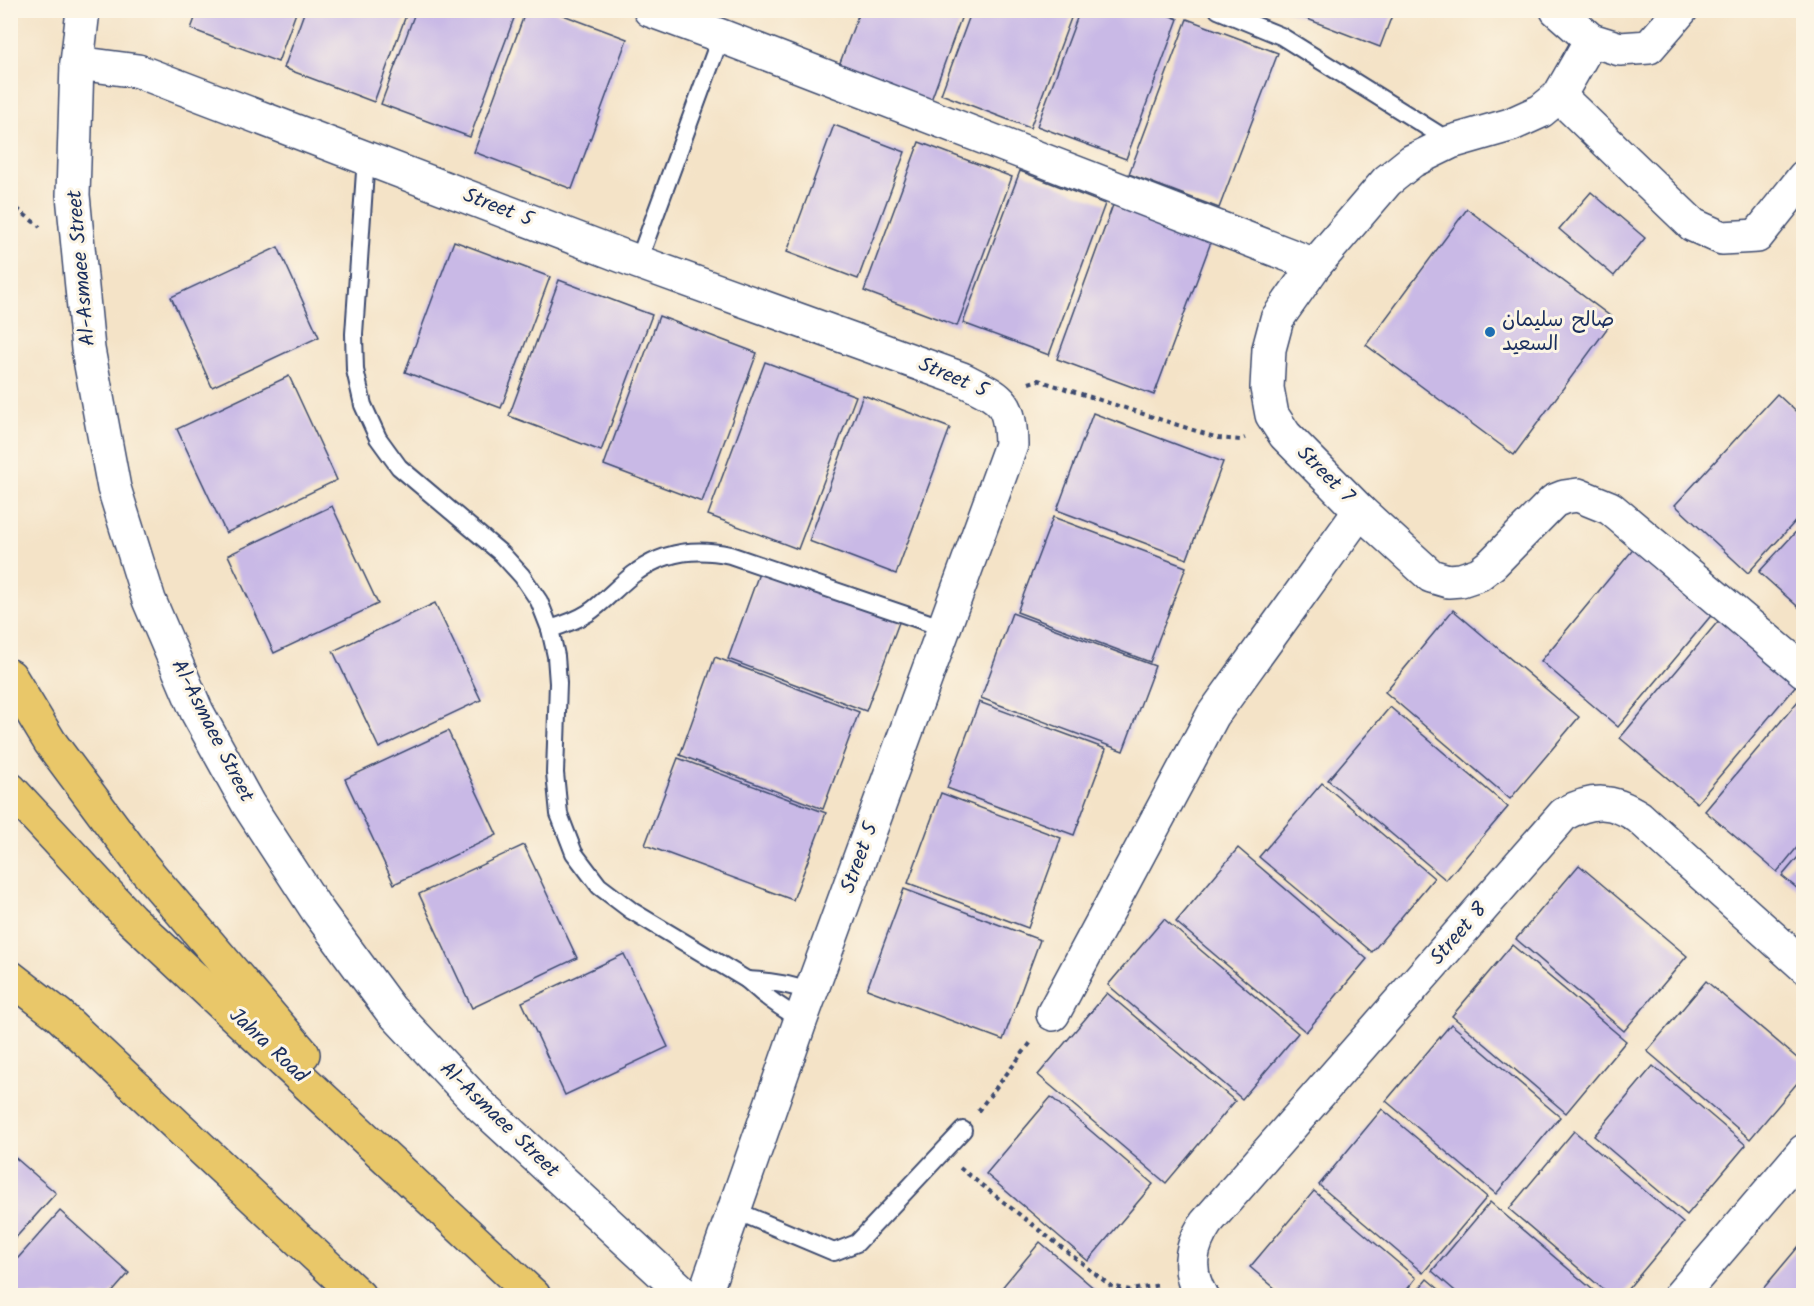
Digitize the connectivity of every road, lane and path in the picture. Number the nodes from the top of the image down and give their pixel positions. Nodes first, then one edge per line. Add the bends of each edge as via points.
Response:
1 (82, 10) edge
2 (650, 10) edge
3 (1218, 10) edge
4 (1681, 10) edge
5 (1573, 20) edge
6 (726, 23) edge
7 (77, 63) junction
8 (1559, 96) junction
9 (1452, 142) junction
10 (366, 157) junction
11 (1803, 177) edge
12 (638, 262) junction
13 (1315, 265) junction
14 (1003, 404) junction
15 (1272, 415) junction
16 (1360, 511) junction
17 (944, 628) junction
18 (550, 629) junction
19 (1803, 671) edge
20 (10, 676) edge
21 (10, 789) edge
22 (10, 805) edge
23 (131, 919) junction
24 (10, 965) edge
25 (1803, 966) edge
26 (10, 977) edge
27 (747, 980) junction
28 (806, 1005) junction
29 (1053, 1014) joint
30 (58, 1015) junction
31 (963, 1130) joint
32 (1803, 1151) edge
33 (941, 1153) junction
34 (408, 1176) junction
35 (734, 1210) junction
36 (1197, 1288) edge
37 (359, 1296) edge
38 (534, 1296) edge
39 (687, 1296) edge
40 (704, 1296) edge
41 (1680, 1296) edge

1 - 7 street, Al-Asmaee Street
2 - 6 street
3 - 9 lane via 1281,36
4 - 5 street, Street 7 via 1649,47 1620,49
5 - 8 street, Street 7
6 - 12 lane
6 - 13 street
7 - 10 street, Street 5 via 138,71
7 - 39 street, Al-Asmaee Street via 73,195 88,349 114,488 149,600 197,712 254,814 317,910 390,1009 480,1104
8 - 9 street, Street 7 via 1541,111 1510,125
8 - 11 street via 1693,225 1722,238 1757,236
9 - 13 street, Street 7 via 1412,161 1387,181
10 - 12 street, Street 5
10 - 18 lane via 354,334 355,370 363,405 378,438 399,467 502,554 522,576 539,601
12 - 14 street, Street 5 via 962,379
13 - 15 street, Street 7 via 1277,319 1269,349
14 - 15 path via 1023,384 1038,380 1218,438 1240,440 1249,437
14 - 17 street, Street 5 via 1011,420 1011,445
15 - 16 street, Street 7 via 1285,435
16 - 19 street, Street 7 via 1431,576 1448,581 1479,574 1554,501 1571,495 1588,498 1610,508
16 - 29 street via 1213,715
17 - 18 lane via 730,555 691,551 654,561 588,613
17 - 28 street, Street 5
18 - 27 lane via 558,683 558,814 574,853 599,886 632,911
20 - 34 highway via 50,742 143,867
21 - 23 highway, Jahra Road
22 - 23 highway
23 - 34 highway, Jahra Road
24 - 30 highway
25 - 36 street, Street 8 via 1639,817 1610,803 1578,806 1564,814 1206,1223 1192,1250
26 - 30 highway
27 - 28 lane via 791,985
27 - 28 lane via 781,1008
28 - 35 street, Street 5
29 - 31 path
30 - 37 highway
31 - 33 lane
32 - 41 street
33 - 35 lane via 857,1243 834,1252
33 - 36 path via 1111,1286 1130,1290
34 - 38 highway, Jahra Road
35 - 40 street, Street 5

